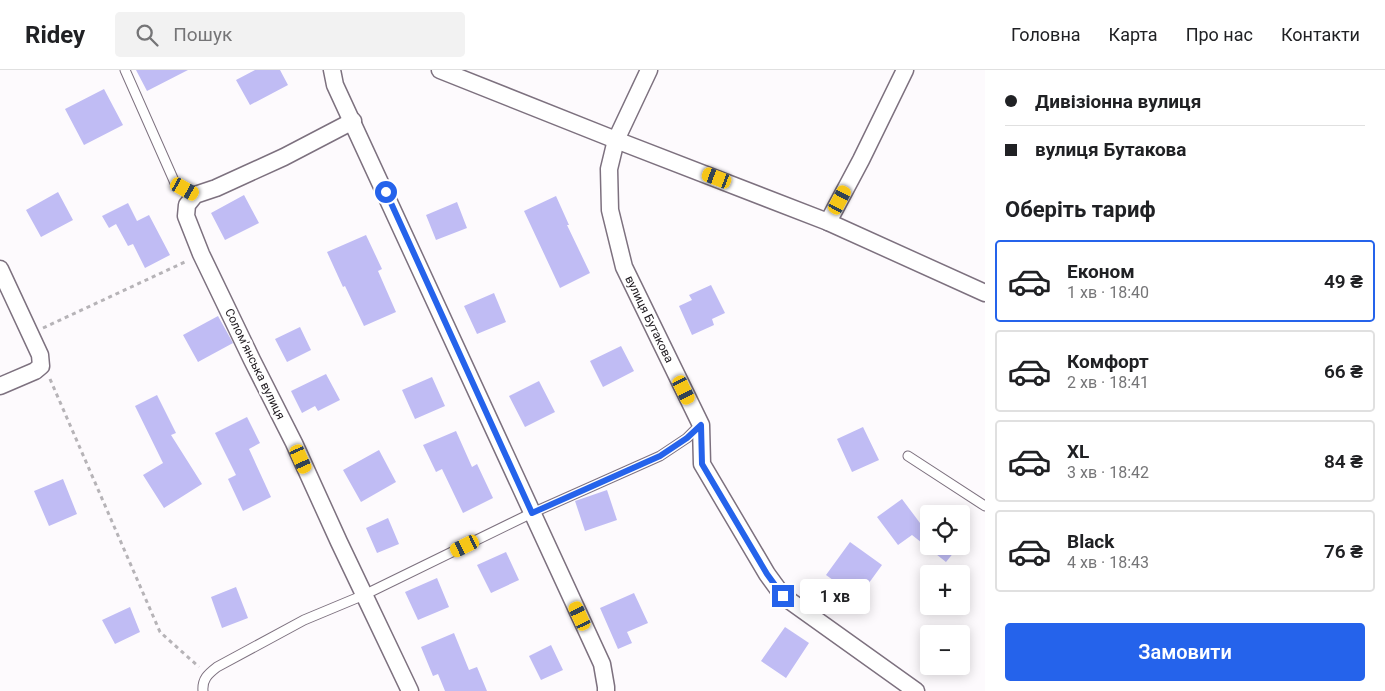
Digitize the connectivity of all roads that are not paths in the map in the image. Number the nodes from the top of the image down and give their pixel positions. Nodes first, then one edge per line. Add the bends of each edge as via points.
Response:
1 (125, 70) edge
2 (332, 70) edge
3 (440, 70) edge
4 (649, 70) edge
5 (905, 70) edge
6 (353, 121) junction
7 (616, 140) junction
8 (195, 195) junction
9 (828, 222) junction
10 (0, 269) edge
11 (985, 293) edge
12 (0, 386) edge
13 (701, 425) junction
14 (908, 456) dead end
15 (985, 506) edge
16 (532, 513) junction
17 (364, 595) junction
18 (203, 691) edge
19 (410, 691) edge
20 (606, 691) edge
21 (916, 691) edge

1 - 8 lane via 175,183
2 - 6 street via 335,85
3 - 7 street
4 - 7 street, вулиця Бутакова
5 - 9 street
6 - 8 street via 284,157
6 - 16 street
7 - 9 street
7 - 13 street, вулиця Бутакова via 610,169 610,210 624,267
8 - 17 street, Соломʼянська вулиця via 187,205 186,216 201,254
9 - 11 street
10 - 12 street via 40,355 40,366 35,371
13 - 16 lane via 660,456
13 - 21 street, вулиця Бутакова via 702,464 783,596
14 - 15 lane
16 - 17 lane
16 - 20 street via 602,664
17 - 18 lane via 304,620 217,667 207,674
17 - 19 street, Соломʼянська вулиця

